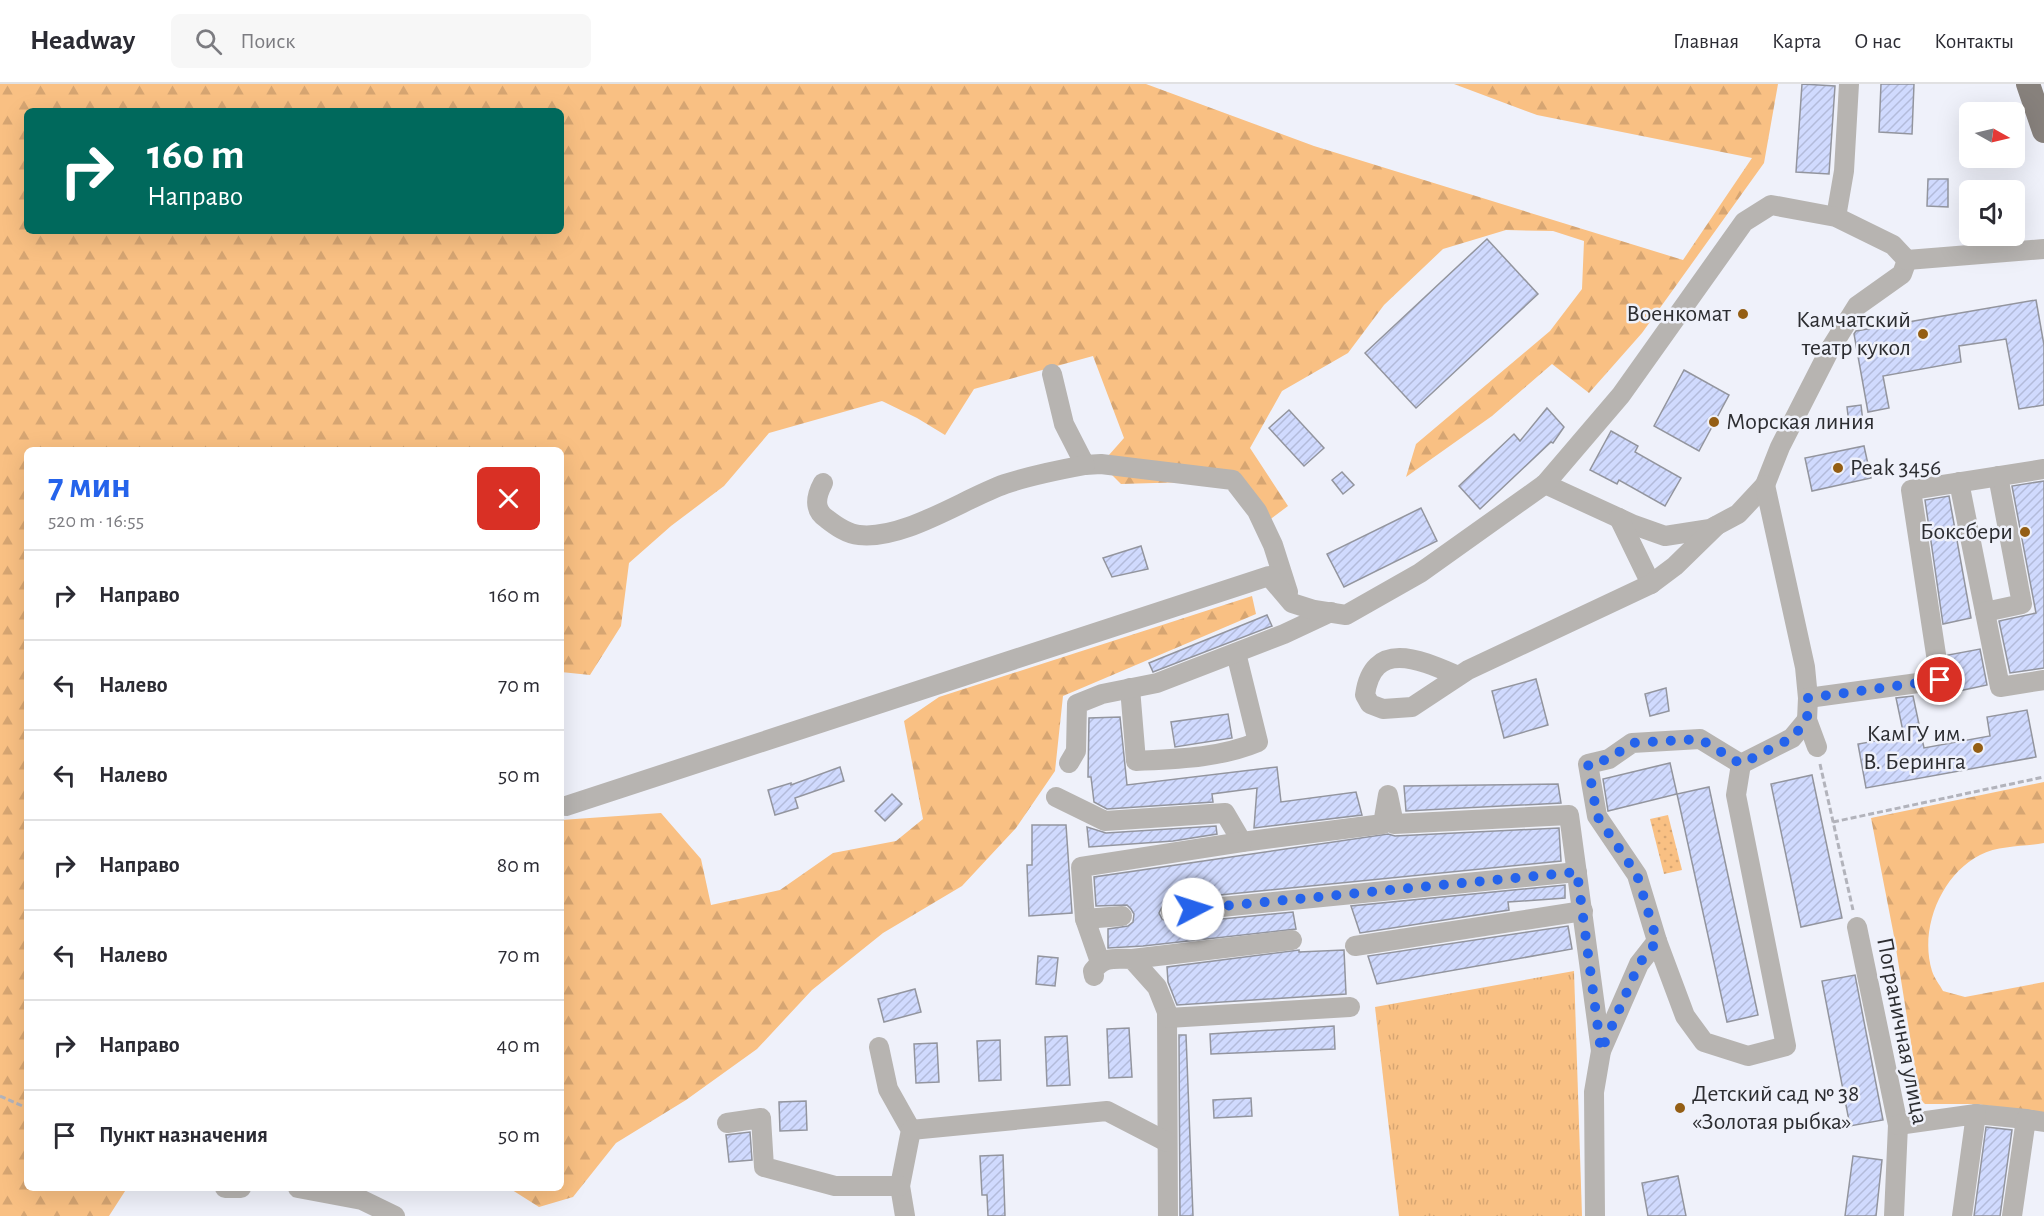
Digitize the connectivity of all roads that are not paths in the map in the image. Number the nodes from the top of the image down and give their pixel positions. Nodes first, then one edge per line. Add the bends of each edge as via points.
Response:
1 (1849, 84) edge
2 (2028, 84) edge
3 (2044, 131) edge
4 (1836, 217) junction
5 (2044, 249) edge
6 (1907, 260) junction
7 (1052, 374) dead end
8 (1085, 465) junction
9 (2044, 469) edge
10 (1998, 476) junction
11 (1959, 482) junction
12 (823, 483) dead end
13 (1545, 484) junction
14 (1765, 485) junction
15 (1619, 518) junction
16 (1716, 526) junction
17 (1652, 584) junction
18 (1292, 603) junction
19 (1331, 612) junction
20 (1985, 612) junction
21 (1236, 652) junction
22 (1458, 676) dead end
23 (2044, 680) edge
24 (1130, 688) junction
25 (1808, 698) junction
26 (1807, 720) junction
27 (1817, 747) road end
28 (1069, 763) dead end
29 (1741, 764) junction
30 (1056, 797) dead end
31 (566, 806) dead end
32 (1242, 842) junction
33 (1577, 872) junction
34 (1582, 911) junction
35 (1171, 912) dead end
36 (1122, 916) dead end
37 (1085, 919) junction
38 (1857, 927) road end
39 (1292, 940) dead end
40 (1657, 941) junction
41 (1355, 946) dead end
42 (1132, 959) junction
43 (1350, 1007) dead end
44 (1168, 1018) junction
45 (879, 1047) dead end
46 (1601, 1051) junction
47 (1976, 1114) junction
48 (2035, 1120) edge
49 (727, 1123) dead end
50 (1898, 1125) junction
51 (911, 1130) junction
52 (1167, 1142) junction
53 (900, 1186) junction
54 (314, 1191) edge
55 (395, 1216) edge
56 (905, 1216) edge
57 (1168, 1216) edge
58 (1595, 1216) edge
59 (1894, 1216) edge
60 (1962, 1216) edge
61 (2012, 1216) edge

1 - 4 street via 1844,171
2 - 3 main road
4 - 6 street via 1893,245
4 - 13 street via 1771,205 1744,222 1621,395
5 - 6 street
6 - 14 street via 1902,274 1857,306 1829,351
7 - 8 street via 1065,424
8 - 12 street via 1031,475 988,490 925,521 868,535 850,533 821,515 816,504
8 - 18 street via 1233,480 1257,511
9 - 10 street
10 - 11 street
10 - 20 street via 2022,604
11 - 20 street
11 - 25 street via 1911,490 1941,687
13 - 15 street
13 - 19 street via 1420,573 1346,615
14 - 16 street via 1738,514
14 - 25 street via 1803,656
15 - 16 street via 1665,536
15 - 17 street
16 - 17 street
17 - 22 street
18 - 19 street
18 - 31 street via 1269,576
19 - 21 street
20 - 23 street via 2000,687
21 - 24 street via 1157,682
21 - 24 street via 1258,742 1237,751 1136,761
24 - 28 street via 1077,704 1076,751
25 - 26 street
26 - 27 street
26 - 29 street via 1792,738
29 - 40 street via 1700,739 1632,743 1609,759 1588,764 1597,816 1637,875
29 - 40 street via 1736,795 1785,1046 1748,1056 1704,1042 1686,1016
30 - 32 street via 1105,821 1225,813
32 - 33 street via 1383,824 1388,795 1394,824 1569,815
32 - 37 street via 1081,867
33 - 34 street
33 - 35 street
34 - 41 street
34 - 46 street
36 - 37 street
37 - 42 street via 1097,969 1108,959
38 - 50 street, Пограничная улица
39 - 42 street
40 - 46 street via 1639,964
42 - 44 street via 1157,987
43 - 44 street
44 - 52 street
45 - 51 street via 888,1089
46 - 58 street via 1594,1092
47 - 48 street
47 - 50 street
47 - 60 street
48 - 61 street
49 - 53 street via 761,1118 764,1167 836,1186
50 - 59 street, Пограничная улица
51 - 52 street via 1107,1112
51 - 53 street
52 - 57 street
53 - 56 street
54 - 55 street via 362,1200

